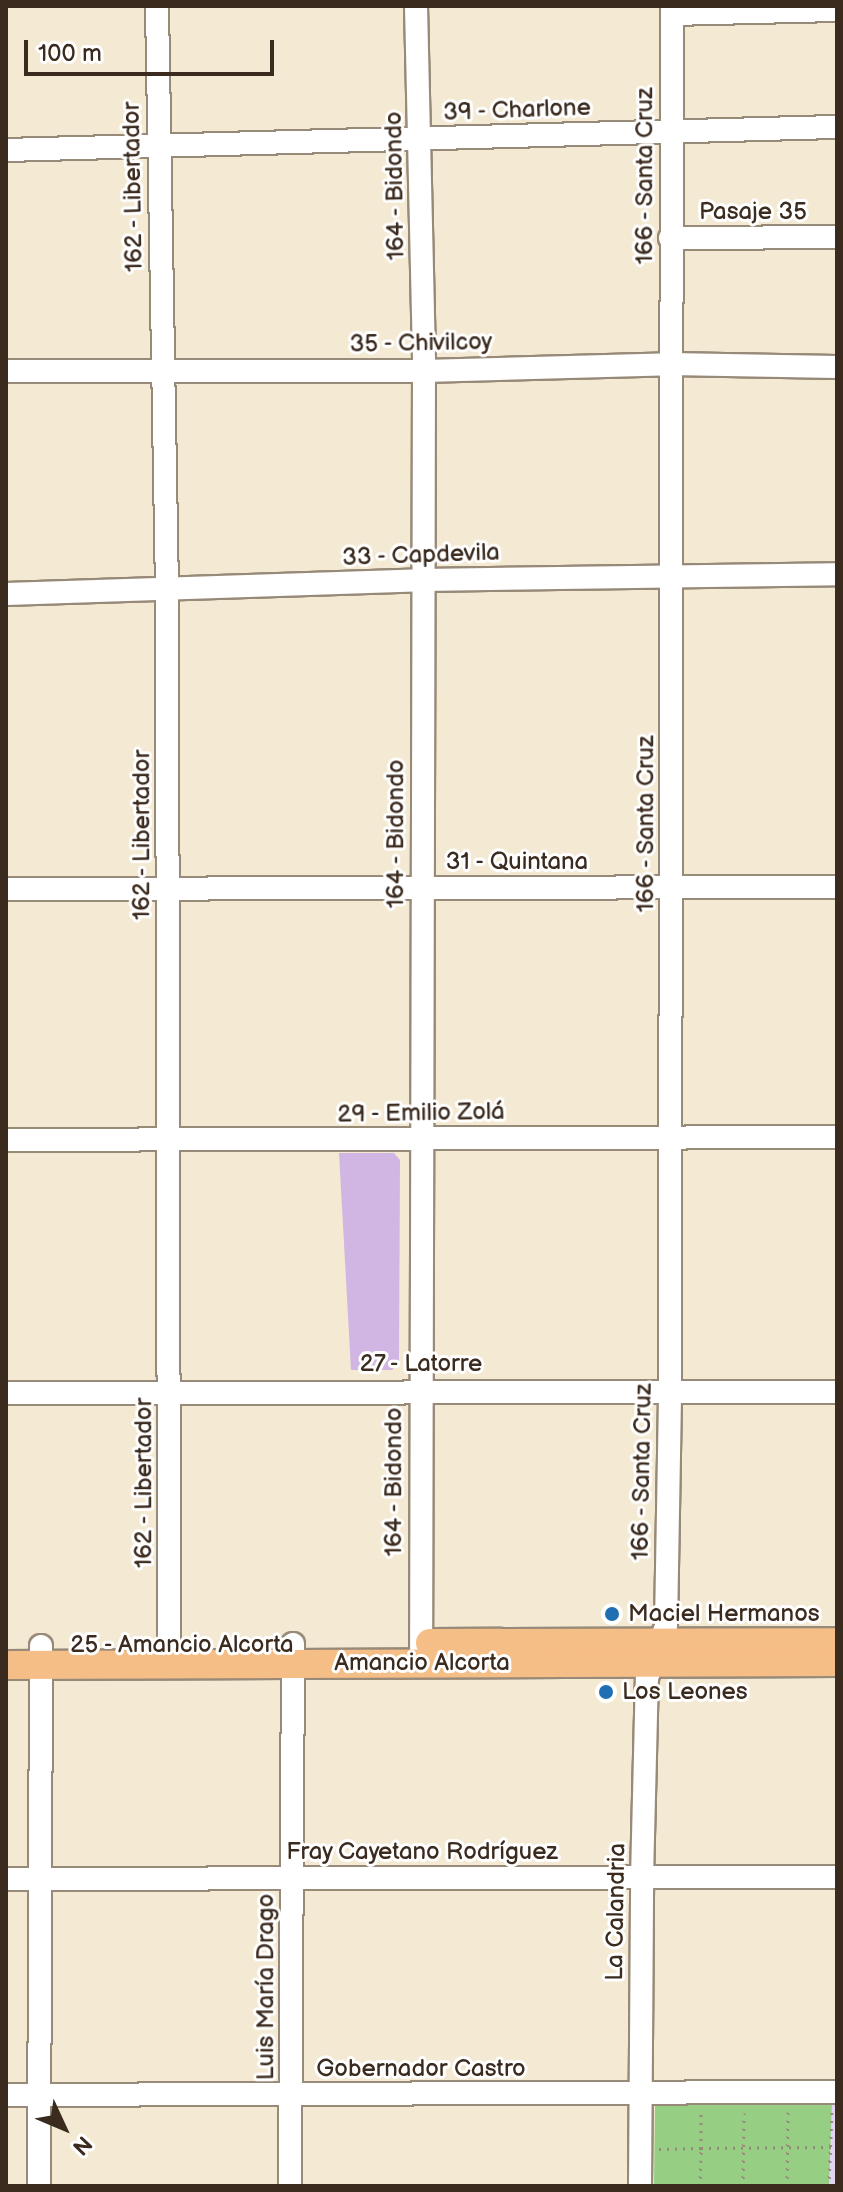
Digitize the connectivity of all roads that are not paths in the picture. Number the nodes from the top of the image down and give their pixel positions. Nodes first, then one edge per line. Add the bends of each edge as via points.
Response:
1 (157, 6) edge
2 (416, 6) edge
3 (672, 10) edge
4 (837, 10) edge
5 (837, 127) edge
6 (671, 131) junction
7 (421, 140) junction
8 (157, 145) junction
9 (6, 150) edge
10 (837, 237) edge
11 (670, 238) junction
12 (670, 364) junction
13 (837, 367) edge
14 (163, 369) junction
15 (6, 371) edge
16 (424, 371) junction
17 (837, 574) edge
18 (672, 575) junction
19 (422, 580) junction
20 (167, 590) junction
21 (6, 594) edge
22 (168, 886) junction
23 (671, 887) junction
24 (837, 887) edge
25 (6, 889) edge
26 (422, 889) junction
27 (673, 1137) junction
28 (837, 1137) edge
29 (424, 1138) junction
30 (6, 1140) edge
31 (168, 1142) junction
32 (420, 1390) junction
33 (670, 1390) junction
34 (169, 1391) junction
35 (837, 1392) edge
36 (6, 1393) edge
37 (837, 1642) edge
38 (6, 1646) edge
39 (421, 1652) junction
40 (293, 1653) junction
41 (658, 1653) junction
42 (170, 1654) junction
43 (41, 1655) junction
44 (837, 1662) edge
45 (6, 1665) edge
46 (837, 1877) edge
47 (292, 1878) junction
48 (642, 1878) junction
49 (6, 1879) edge
50 (42, 1879) junction
51 (640, 2093) junction
52 (6, 2095) edge
53 (40, 2095) junction
54 (291, 2096) junction
55 (834, 2098) edge
56 (39, 2186) edge
57 (290, 2186) edge
58 (640, 2186) edge

1 - 8 street, 162 - Libertador
2 - 7 street, 164 - Bidondo
3 - 4 street
3 - 6 street, 166 - Santa Cruz
5 - 6 street, 39 - Charlone
6 - 7 street, 39 - Charlone
6 - 11 street, 166 - Santa Cruz
7 - 8 street, 39 - Charlone
7 - 16 street, 164 - Bidondo
8 - 9 street, 39 - Charlone
8 - 14 street, 162 - Libertador
10 - 11 street, Pasaje 35
11 - 12 street, 166 - Santa Cruz
12 - 13 street, 35 - Chivilcoy
12 - 16 street, 35 - Chivilcoy
12 - 18 street, 166 - Santa Cruz
14 - 15 street, 35 - Chivilcoy
14 - 16 street, 35 - Chivilcoy
14 - 20 street, 162 - Libertador
16 - 19 street, 164 - Bidondo
17 - 18 street, 33 - Capdevila
18 - 19 street, 33 - Capdevila
18 - 23 street, 166 - Santa Cruz
19 - 20 street, 33 - Capdevila
19 - 26 street, 164 - Bidondo
20 - 21 street, 33 - Capdevila
20 - 22 street, 162 - Libertador
22 - 25 street, 31 - Quintana
22 - 26 street, 31 - Quintana
22 - 31 street, 162 - Libertador
23 - 24 street, 31 - Quintana
23 - 26 street, 31 - Quintana
23 - 27 street, 166 - Santa Cruz
26 - 29 street, 164 - Bidondo
27 - 28 street, 29 - Emilio Zolá
27 - 29 street, 29 - Emilio Zolá
27 - 33 street, 166 - Santa Cruz
29 - 31 street, 29 - Emilio Zolá
29 - 32 street, 164 - Bidondo
30 - 31 street, 29 - Emilio Zolá
31 - 34 street, 162 - Libertador
32 - 33 street, 27 - Latorre
32 - 34 street, 27 - Latorre
32 - 39 street, 164 - Bidondo
33 - 35 street, 27 - Latorre
33 - 41 street, 166 - Santa Cruz
34 - 36 street, 27 - Latorre
34 - 42 street, 162 - Libertador
37 - 41 main road, 25 - Amancio Alcorta
38 - 43 main road, 25 - Amancio Alcorta
39 - 40 main road, 25 - Amancio Alcorta
39 - 41 main road, 25 - Amancio Alcorta
40 - 42 main road, 25 - Amancio Alcorta
40 - 47 street, Luis María Drago
41 - 44 main road
41 - 48 street, La Calandria via 647,1678
42 - 43 main road, 25 - Amancio Alcorta
43 - 45 main road
43 - 50 street
46 - 48 street, Fray Cayetano Rodríguez
47 - 48 street, Fray Cayetano Rodríguez
47 - 50 street, Fray Cayetano Rodríguez
47 - 54 street, Luis María Drago
48 - 51 street, La Calandria
49 - 50 street, Fray Cayetano Rodríguez
50 - 53 street
51 - 54 street, Gobernador Castro
51 - 55 street, Gobernador Castro
51 - 58 street, La Calandria
52 - 53 street, Gobernador Castro
53 - 54 street, Gobernador Castro
53 - 56 street
54 - 57 street, Luis María Drago

